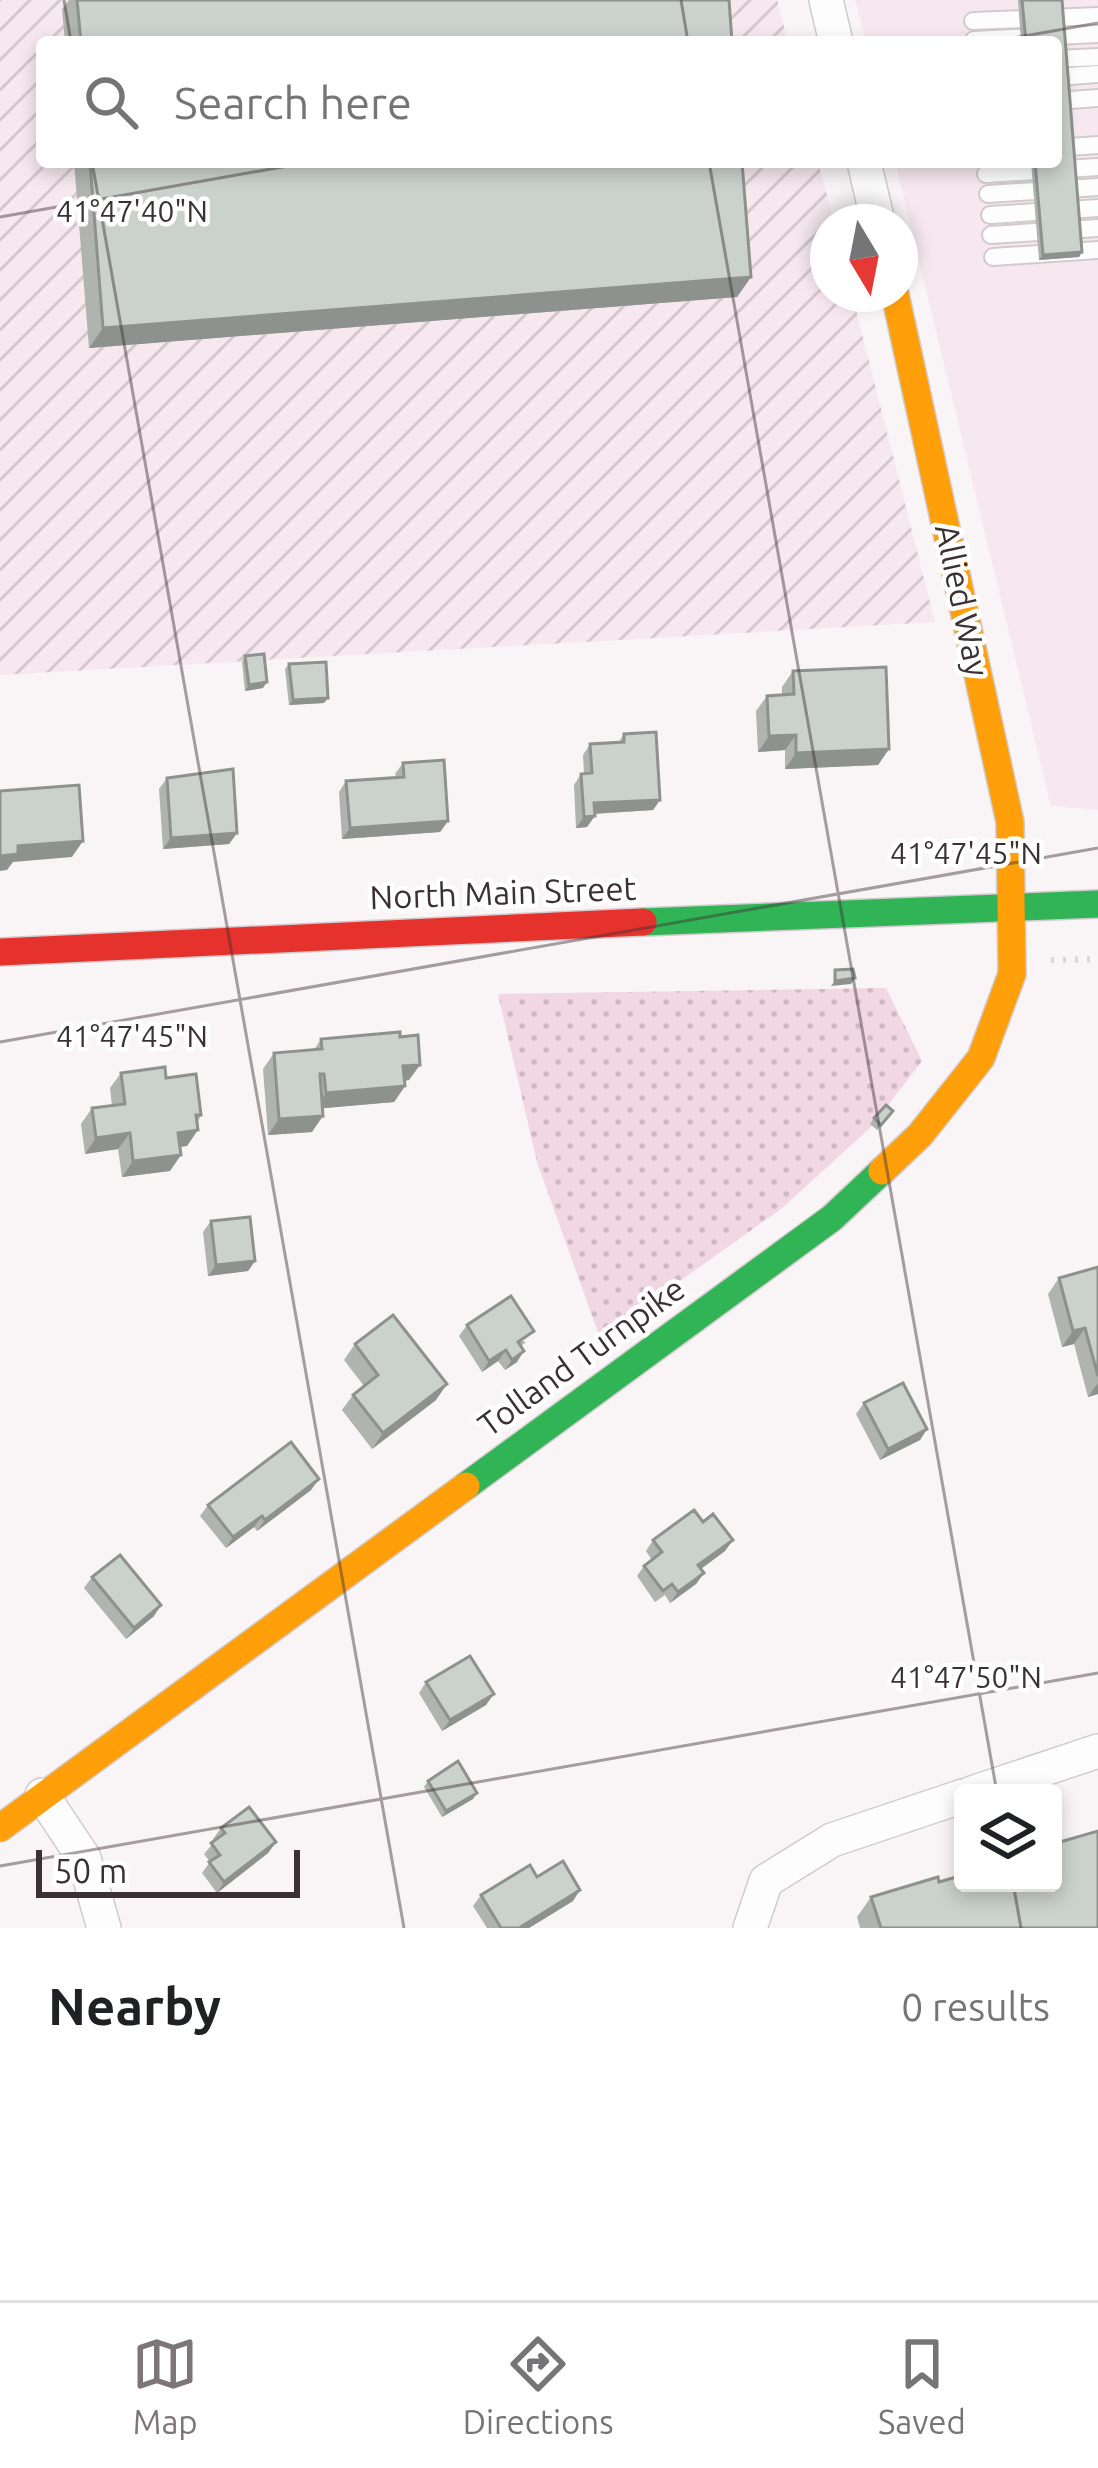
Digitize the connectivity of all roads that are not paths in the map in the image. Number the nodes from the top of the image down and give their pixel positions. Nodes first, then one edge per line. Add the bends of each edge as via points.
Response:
1 (826, 0) edge
2 (1098, 16) edge
3 (974, 30) edge
4 (1098, 34) edge
5 (835, 36) edge
6 (1098, 57) edge
7 (1062, 59) edge
8 (1098, 74) edge
9 (1062, 77) edge
10 (1098, 98) edge
11 (1062, 101) edge
12 (1098, 145) edge
13 (1062, 148) edge
14 (1098, 167) edge
15 (865, 168) edge
16 (986, 174) dead end
17 (1098, 187) edge
18 (988, 194) dead end
19 (874, 204) edge
20 (1098, 208) edge
21 (990, 215) dead end
22 (1098, 228) edge
23 (992, 235) dead end
24 (1098, 250) edge
25 (993, 257) dead end
26 (899, 312) edge
27 (1098, 904) edge
28 (1010, 908) junction
29 (0, 952) edge
30 (1098, 1751) edge
31 (999, 1784) edge
32 (42, 1795) junction
33 (954, 1799) edge
34 (0, 1828) edge
35 (104, 1928) edge
36 (750, 1928) edge

1 - 5 street
2 - 3 lane
3 - 4 lane
6 - 7 lane
8 - 9 lane
10 - 11 lane
12 - 13 lane
14 - 16 lane
15 - 19 street
17 - 18 lane
20 - 21 lane
22 - 23 lane
24 - 25 lane
26 - 28 street, Allied Way via 1010,822
27 - 28 street
28 - 29 street, North Main Street
28 - 32 street, Tolland Turnpike via 1012,974 982,1058 920,1135 832,1218
30 - 31 street
32 - 34 street, Tolland Turnpike
32 - 35 street via 85,1858
33 - 36 street via 816,1850 766,1882

